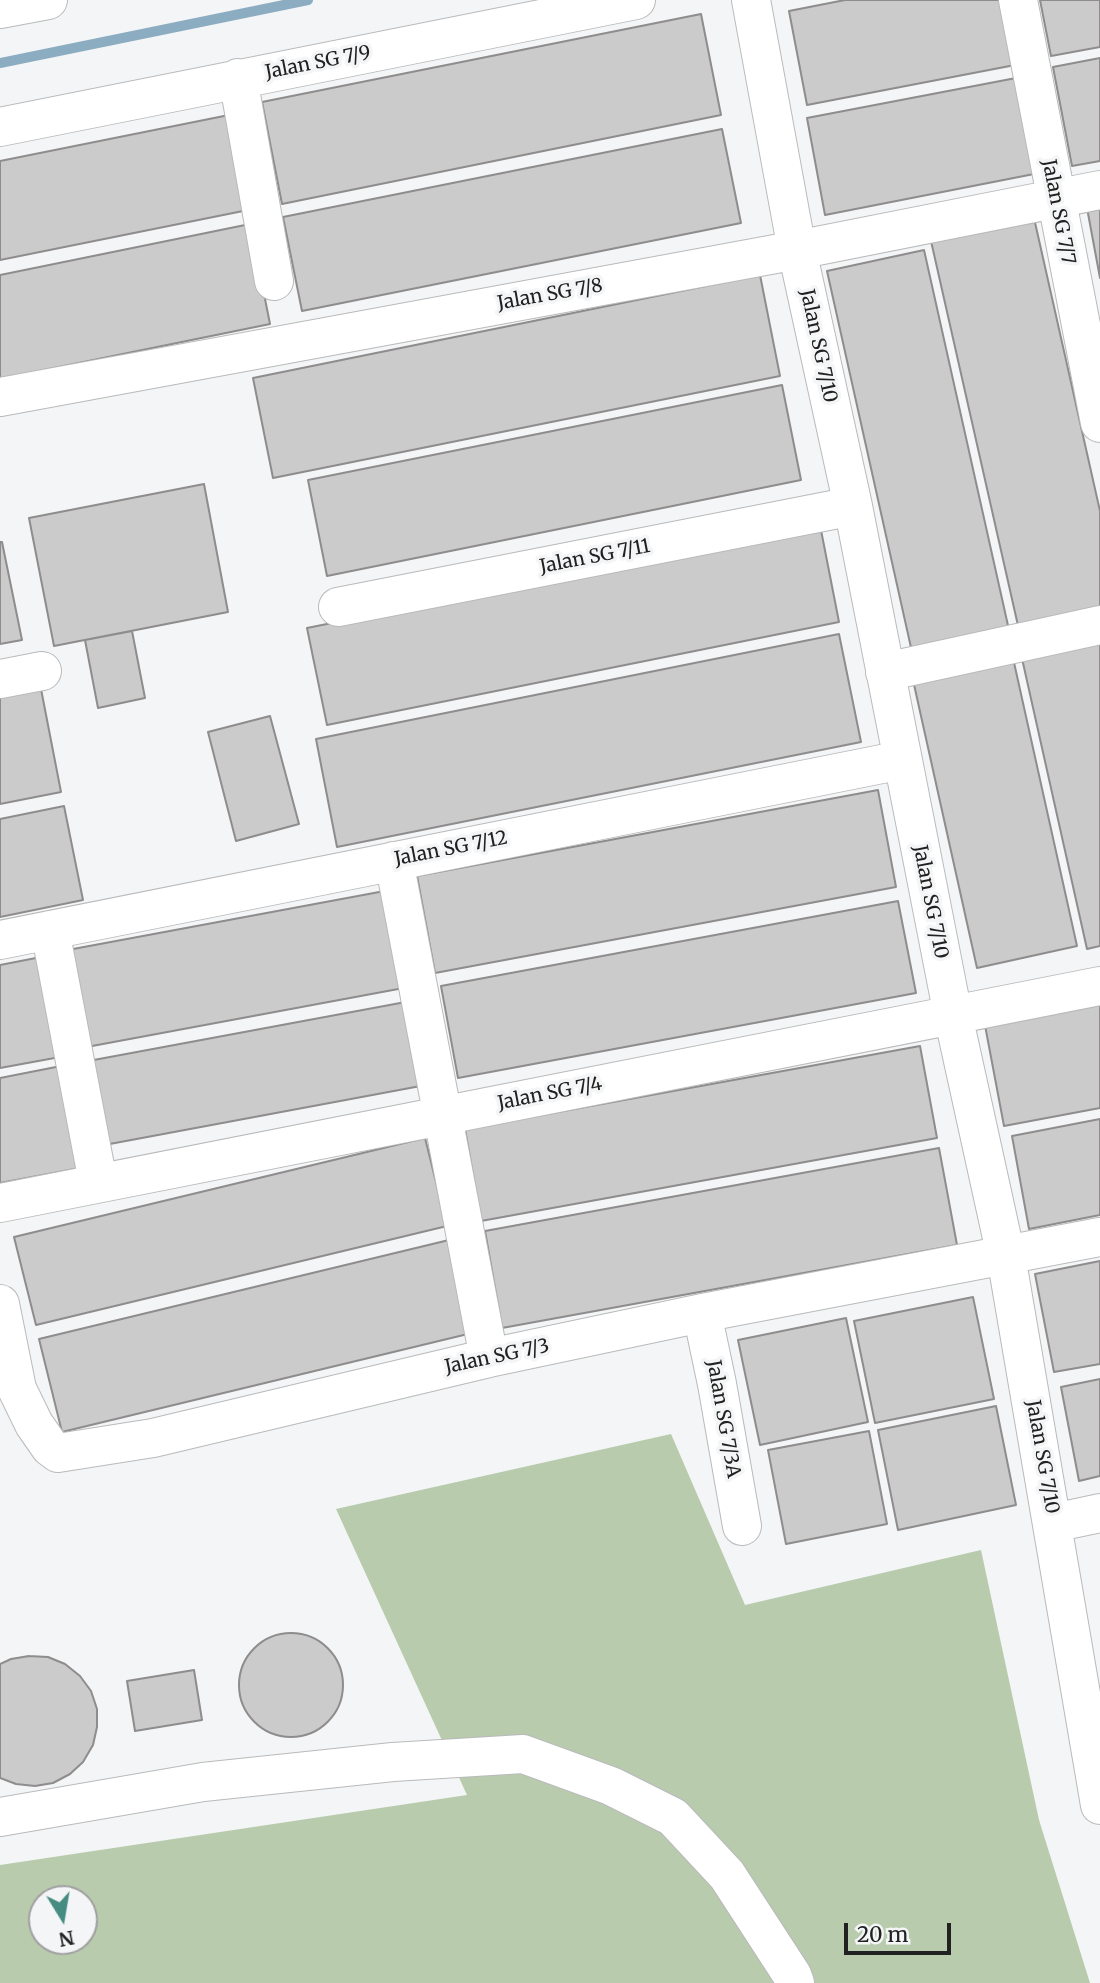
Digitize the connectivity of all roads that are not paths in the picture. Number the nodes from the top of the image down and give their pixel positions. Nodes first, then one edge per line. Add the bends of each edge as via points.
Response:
1 (48, 0) edge
2 (635, 0) edge
3 (751, 0) edge
4 (1018, 0) edge
5 (0, 9) edge
6 (238, 78) junction
7 (0, 127) edge
8 (1100, 190) edge
9 (1055, 199) junction
10 (797, 250) junction
11 (274, 281) dead end
12 (0, 397) edge
13 (1100, 423) edge
14 (852, 506) junction
15 (338, 607) dead end
16 (1100, 625) edge
17 (42, 671) dead end
18 (886, 672) junction
19 (0, 679) edge
20 (902, 760) junction
21 (394, 861) junction
22 (50, 930) junction
23 (0, 940) edge
24 (1100, 986) edge
25 (953, 1014) junction
26 (442, 1115) junction
27 (98, 1182) junction
28 (0, 1203) edge
29 (1100, 1237) edge
30 (1006, 1256) junction
31 (0, 1304) edge
32 (702, 1313) junction
33 (489, 1357) junction
34 (1100, 1513) edge
35 (1053, 1523) junction
36 (742, 1526) dead end
37 (1097, 1780) edge
38 (0, 1817) edge
39 (795, 1983) edge

1 - 5 street
2 - 6 street, Jalan SG 7/9
3 - 10 street, Jalan SG 7/10
4 - 9 street, Jalan SG 7/7
6 - 7 street, Jalan SG 7/9
6 - 11 street
8 - 9 street, Jalan SG 7/8
9 - 10 street, Jalan SG 7/8
9 - 13 street, Jalan SG 7/7
10 - 12 street, Jalan SG 7/8
10 - 14 street, Jalan SG 7/10
14 - 15 street, Jalan SG 7/11
14 - 18 street, Jalan SG 7/10
16 - 18 street
17 - 19 street
18 - 20 street, Jalan SG 7/10
20 - 21 street, Jalan SG 7/12
20 - 25 street, Jalan SG 7/10
21 - 22 street, Jalan SG 7/12
21 - 26 street
22 - 23 street, Jalan SG 7/12
22 - 27 street
24 - 25 street, Jalan SG 7/4
25 - 26 street, Jalan SG 7/4
25 - 30 street, Jalan SG 7/10
26 - 27 street, Jalan SG 7/4
26 - 33 street
27 - 28 street, Jalan SG 7/4
29 - 30 street, Jalan SG 7/3
30 - 32 street, Jalan SG 7/3
30 - 35 street, Jalan SG 7/10
31 - 33 street, Jalan SG 7/3 via 17,1390 34,1424 58,1453 153,1438
32 - 33 street, Jalan SG 7/3
32 - 36 street, Jalan SG 7/3A
34 - 35 street
35 - 37 street, Jalan SG 7/10
38 - 39 street via 203,1782 393,1762 523,1755 611,1786 673,1817 727,1875

